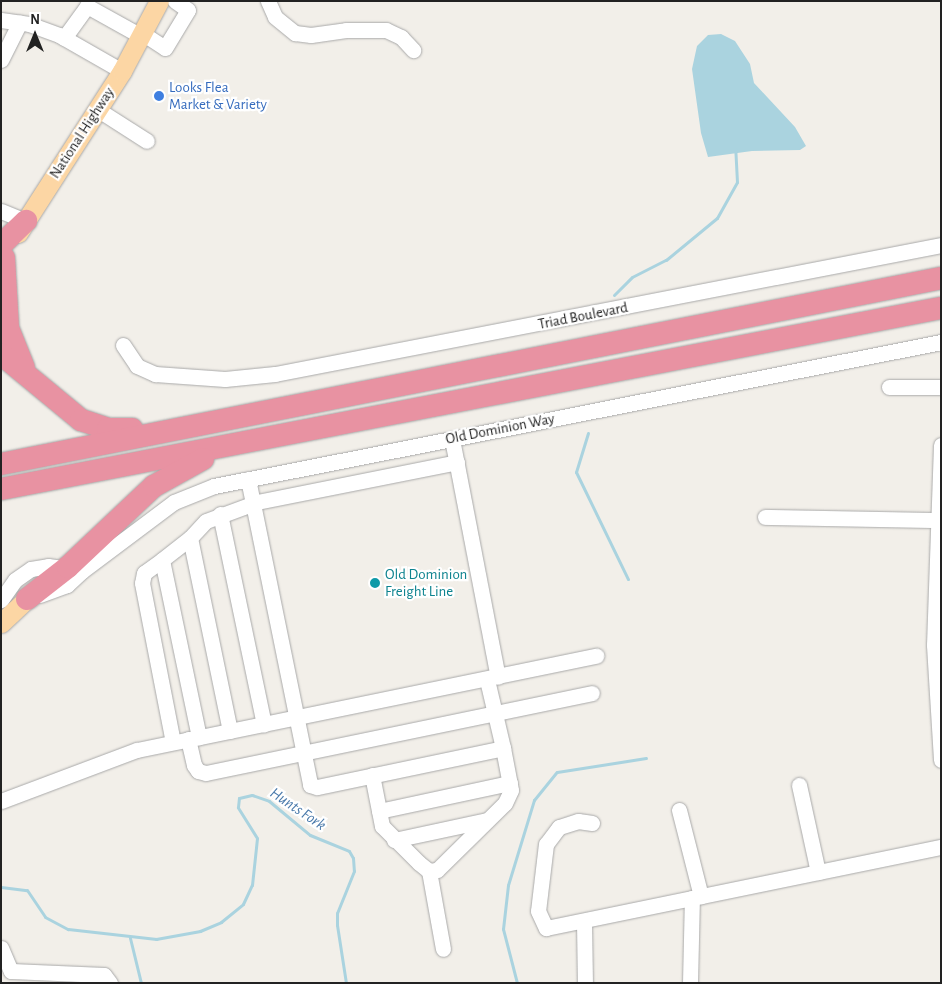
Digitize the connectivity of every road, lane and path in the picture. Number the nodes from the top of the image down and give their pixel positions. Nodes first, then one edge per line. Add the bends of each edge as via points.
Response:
1 (159, 1) edge
2 (175, 1) edge
3 (268, 1) edge
4 (1, 20) edge
5 (20, 22) junction
6 (142, 35) junction
7 (64, 38) junction
8 (413, 50) dead end
9 (1, 60) edge
10 (122, 71) junction
11 (97, 109) junction
12 (147, 141) dead end
13 (1, 211) edge
14 (26, 221) junction
15 (941, 246) edge
16 (2, 255) edge
17 (941, 278) edge
18 (941, 308) edge
19 (941, 342) edge
20 (122, 346) dead end
21 (1, 354) edge
22 (28, 376) junction
23 (889, 387) dead end
24 (941, 387) edge
25 (188, 426) junction
26 (331, 426) junction
27 (452, 439) junction
28 (941, 445) edge
29 (457, 462) junction
30 (1, 464) edge
31 (248, 479) junction
32 (1, 489) edge
33 (253, 504) junction
34 (220, 514) junction
35 (765, 517) dead end
36 (938, 520) junction
37 (190, 538) junction
38 (162, 560) junction
39 (75, 569) junction
40 (27, 599) joint
41 (1, 600) edge
42 (1, 623) edge
43 (596, 656) dead end
44 (493, 679) junction
45 (592, 693) dead end
46 (495, 715) junction
47 (297, 718) junction
48 (264, 724) junction
49 (230, 731) junction
50 (193, 738) junction
51 (173, 742) junction
52 (503, 748) junction
53 (302, 754) junction
54 (941, 760) edge
55 (372, 775) junction
56 (510, 783) junction
57 (799, 785) dead end
58 (1, 801) edge
59 (679, 810) dead end
60 (379, 811) junction
61 (487, 820) junction
62 (592, 823) dead end
63 (394, 840) junction
64 (941, 847) edge
65 (429, 871) junction
66 (818, 872) junction
67 (696, 897) junction
68 (584, 922) junction
69 (443, 949) dead end
70 (6, 964) edge
71 (110, 983) edge
72 (585, 983) edge
73 (690, 983) edge

1 - 6 main road, National Highway
2 - 6 street via 188,10 165,48
3 - 8 street via 275,18 295,32 311,36 346,30 386,30 401,37
4 - 5 street
5 - 7 street
5 - 9 street
6 - 7 street via 87,6
6 - 10 main road, National Highway
7 - 10 street
10 - 11 main road, National Highway
11 - 12 street
11 - 14 main road, National Highway
13 - 14 street
14 - 16 highway
15 - 20 street, Triad Boulevard via 367,358 225,379 155,374 137,366
16 - 22 highway via 8,328
17 - 25 highway
18 - 26 highway
19 - 27 street, Old Dominion Way
21 - 22 highway
22 - 25 highway via 81,420 96,426 119,430
23 - 24 street
25 - 30 highway
26 - 32 highway
26 - 39 highway via 203,459 174,472 154,486
27 - 29 street
27 - 31 street, Old Dominion Way
28 - 36 street
29 - 33 street
29 - 44 street
31 - 33 street
31 - 39 street, Old Dominion Way via 214,486 174,502
33 - 34 street
33 - 47 street
34 - 37 street via 206,521
34 - 48 street
35 - 36 street
36 - 54 street via 934,645
37 - 38 street
37 - 49 street
38 - 50 street
38 - 51 street via 144,573 142,582
39 - 40 highway
39 - 41 street via 31,569 16,580
40 - 42 main road
43 - 44 street
44 - 46 street
44 - 47 street
45 - 46 street
46 - 52 street
46 - 53 street
47 - 48 street
47 - 53 street
48 - 49 street
49 - 50 street
50 - 51 street
50 - 53 street via 194,765 198,771 206,773
51 - 58 street via 128,753
52 - 55 street
52 - 56 street
53 - 55 street via 310,785 317,787
55 - 60 street
56 - 60 street
56 - 61 street via 505,803
57 - 66 street
59 - 67 street
60 - 63 street via 382,826
61 - 63 street
61 - 65 street via 444,865
62 - 68 street via 569,823 553,832 544,852 538,911 542,923 549,929
63 - 65 street
64 - 66 street
65 - 69 street via 428,882
66 - 67 street
67 - 68 street
67 - 73 street
68 - 72 street
70 - 71 street via 104,974

